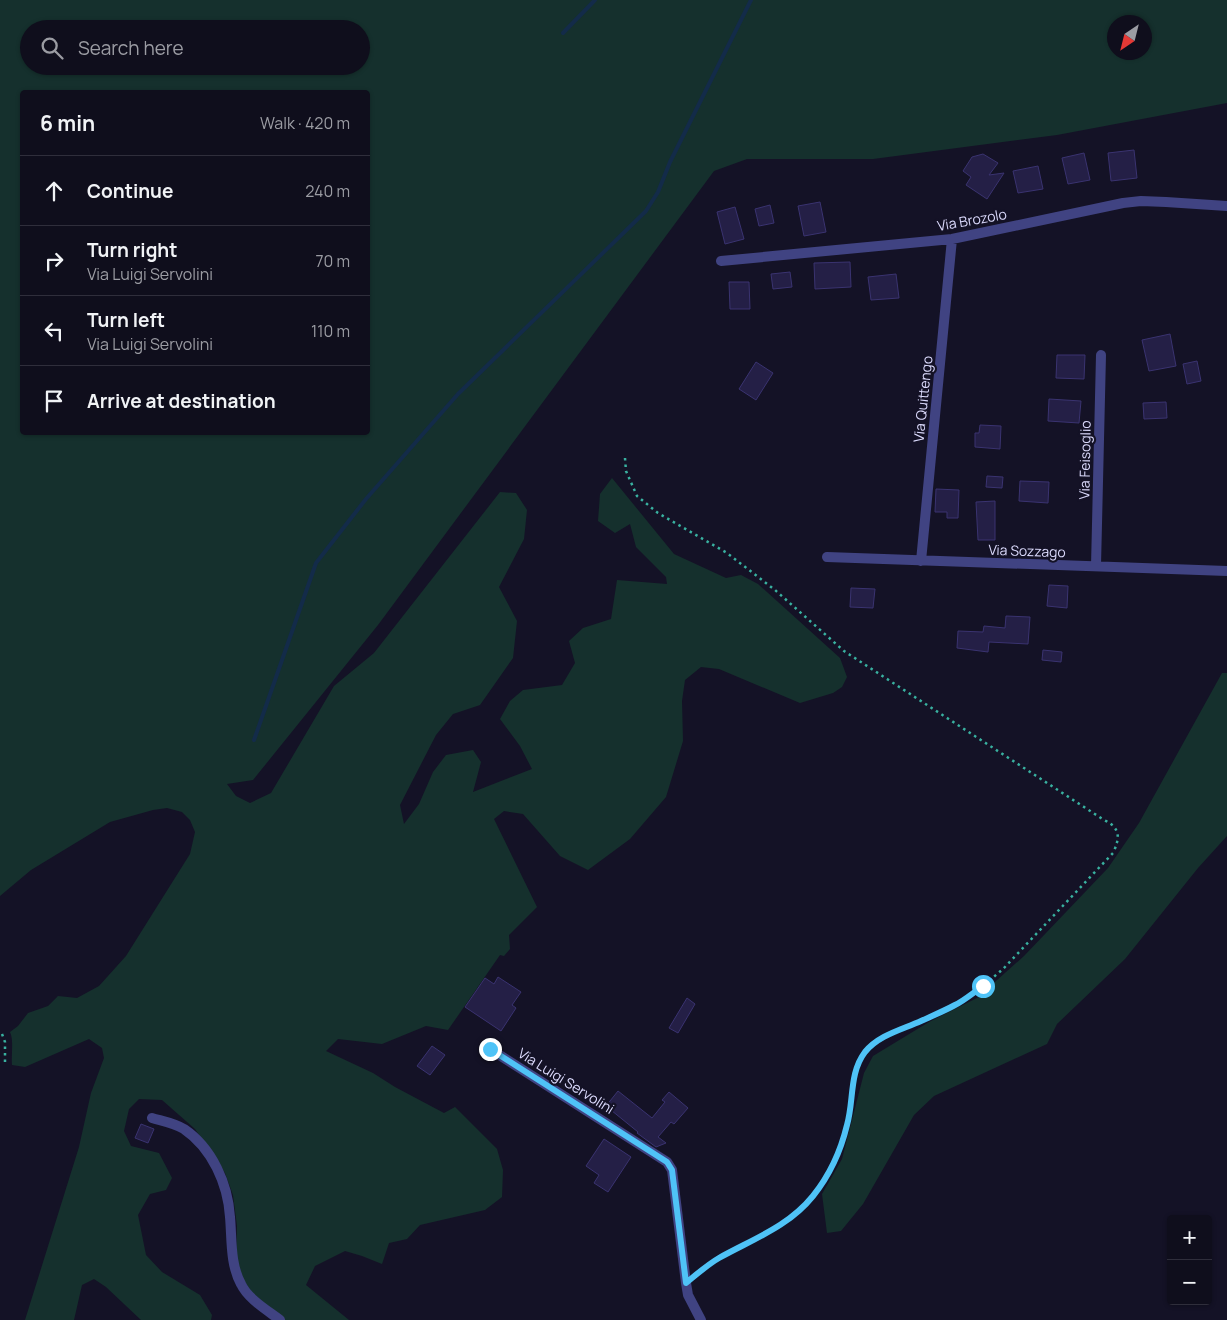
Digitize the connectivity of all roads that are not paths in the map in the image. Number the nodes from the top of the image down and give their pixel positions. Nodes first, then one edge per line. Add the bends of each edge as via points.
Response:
1 (1227, 206) edge
2 (952, 239) junction
3 (721, 261) dead end
4 (1101, 355) dead end
5 (827, 557) dead end
6 (921, 561) junction
7 (1096, 566) junction
8 (1227, 571) edge
9 (490, 1049) dead end
10 (152, 1118) dead end
11 (280, 1320) edge
12 (700, 1320) edge

1 - 2 street, Via Brozolo via 1141,201 1122,203
2 - 3 street, Via Brozolo
2 - 6 street, Via Quittengo
4 - 7 street, Via Feisoglio
5 - 6 street, Via Sozzago
6 - 7 street, Via Sozzago
7 - 8 street, Via Sozzago
9 - 12 street, Via Luigi Servolini via 667,1162 672,1170 688,1295
10 - 11 street via 183,1129 209,1156 226,1192 233,1257 240,1284

